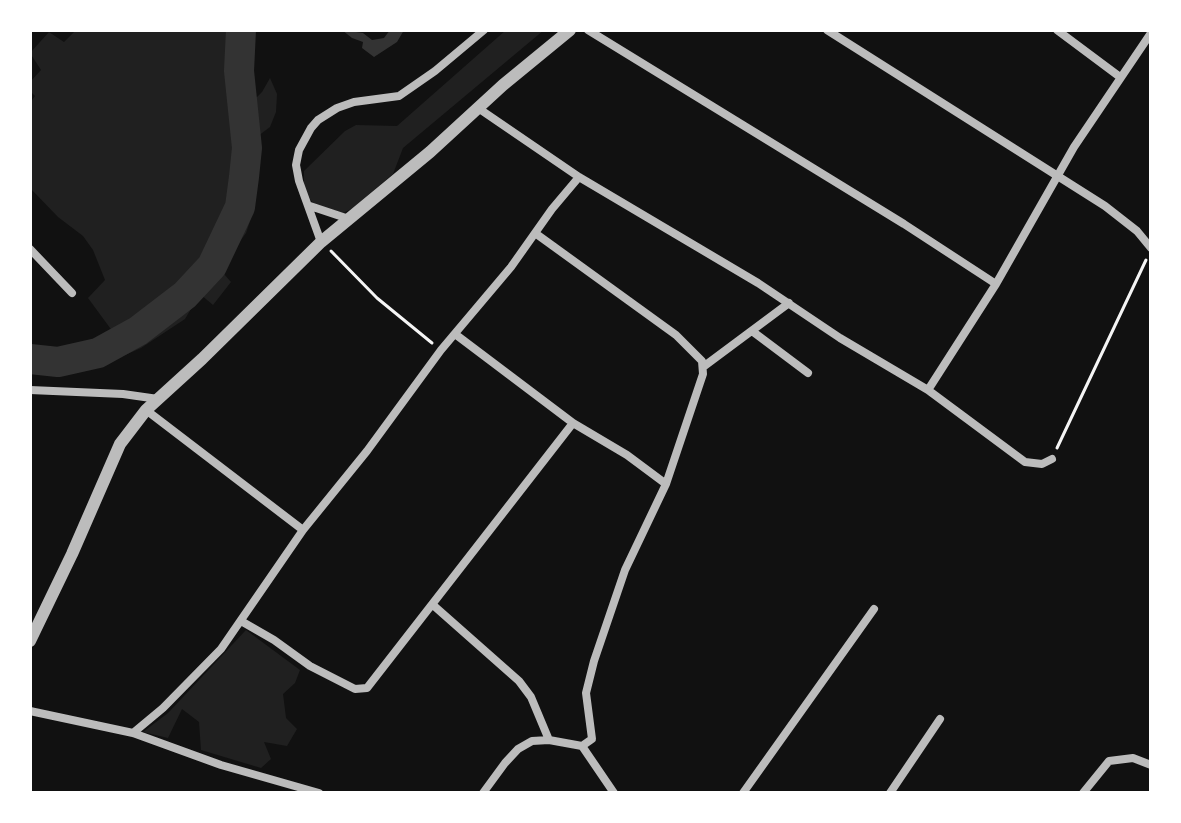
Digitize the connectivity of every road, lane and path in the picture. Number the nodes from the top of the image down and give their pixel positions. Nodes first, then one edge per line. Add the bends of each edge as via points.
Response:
1 (484, 30) edge
2 (570, 30) edge
3 (588, 30) edge
4 (827, 30) edge
5 (1057, 30) edge
6 (1151, 33) edge
7 (1120, 77) junction
8 (478, 108) junction
9 (1057, 176) junction
10 (579, 177) junction
11 (310, 206) junction
12 (349, 219) junction
13 (535, 233) junction
14 (321, 242) junction
15 (1151, 248) edge
16 (30, 249) edge
17 (996, 284) junction
18 (72, 293) dead end
19 (789, 303) junction
20 (752, 331) junction
21 (455, 334) junction
22 (441, 350) junction
23 (703, 367) junction
24 (808, 373) dead end
25 (30, 390) edge
26 (928, 390) junction
27 (158, 399) junction
28 (146, 410) junction
29 (573, 423) junction
30 (1052, 459) joint
31 (666, 484) junction
32 (303, 530) junction
33 (433, 605) junction
34 (874, 609) dead end
35 (241, 621) junction
36 (30, 641) edge
37 (30, 711) edge
38 (940, 719) dead end
39 (133, 733) junction
40 (549, 740) junction
41 (582, 746) junction
42 (1150, 764) edge
43 (291, 789) edge
44 (319, 793) edge
45 (483, 793) edge
46 (614, 793) edge
47 (743, 793) edge
48 (890, 793) edge
49 (1083, 793) edge

1 - 11 street via 399,96 354,102 318,120 296,165
2 - 8 street
3 - 17 street
4 - 9 street
5 - 7 street
6 - 7 street
7 - 9 street
8 - 10 street
8 - 12 street
9 - 15 street via 1126,221
9 - 17 street
10 - 13 street
10 - 19 street
11 - 12 street
11 - 14 street
12 - 14 street
13 - 21 street
13 - 23 street via 692,348
14 - 22 path via 377,298
14 - 27 street
15 - 30 path
16 - 18 street
17 - 26 street
19 - 20 street
19 - 26 street
20 - 23 street
20 - 24 street
21 - 22 street
21 - 29 street
22 - 32 street
23 - 31 street
25 - 27 street
26 - 30 street via 1025,462
27 - 28 street
28 - 32 street
28 - 36 street via 120,444
29 - 31 street
29 - 33 street
31 - 41 street via 625,570 594,661 586,693 594,735
32 - 35 street
33 - 35 street via 367,688 355,689 310,666
33 - 40 street via 519,681
34 - 47 street
35 - 39 street via 194,678
37 - 39 street
38 - 48 street
39 - 43 street
40 - 41 street
40 - 45 street via 518,749
41 - 46 street
42 - 49 street via 1133,758 1109,761
43 - 44 street

